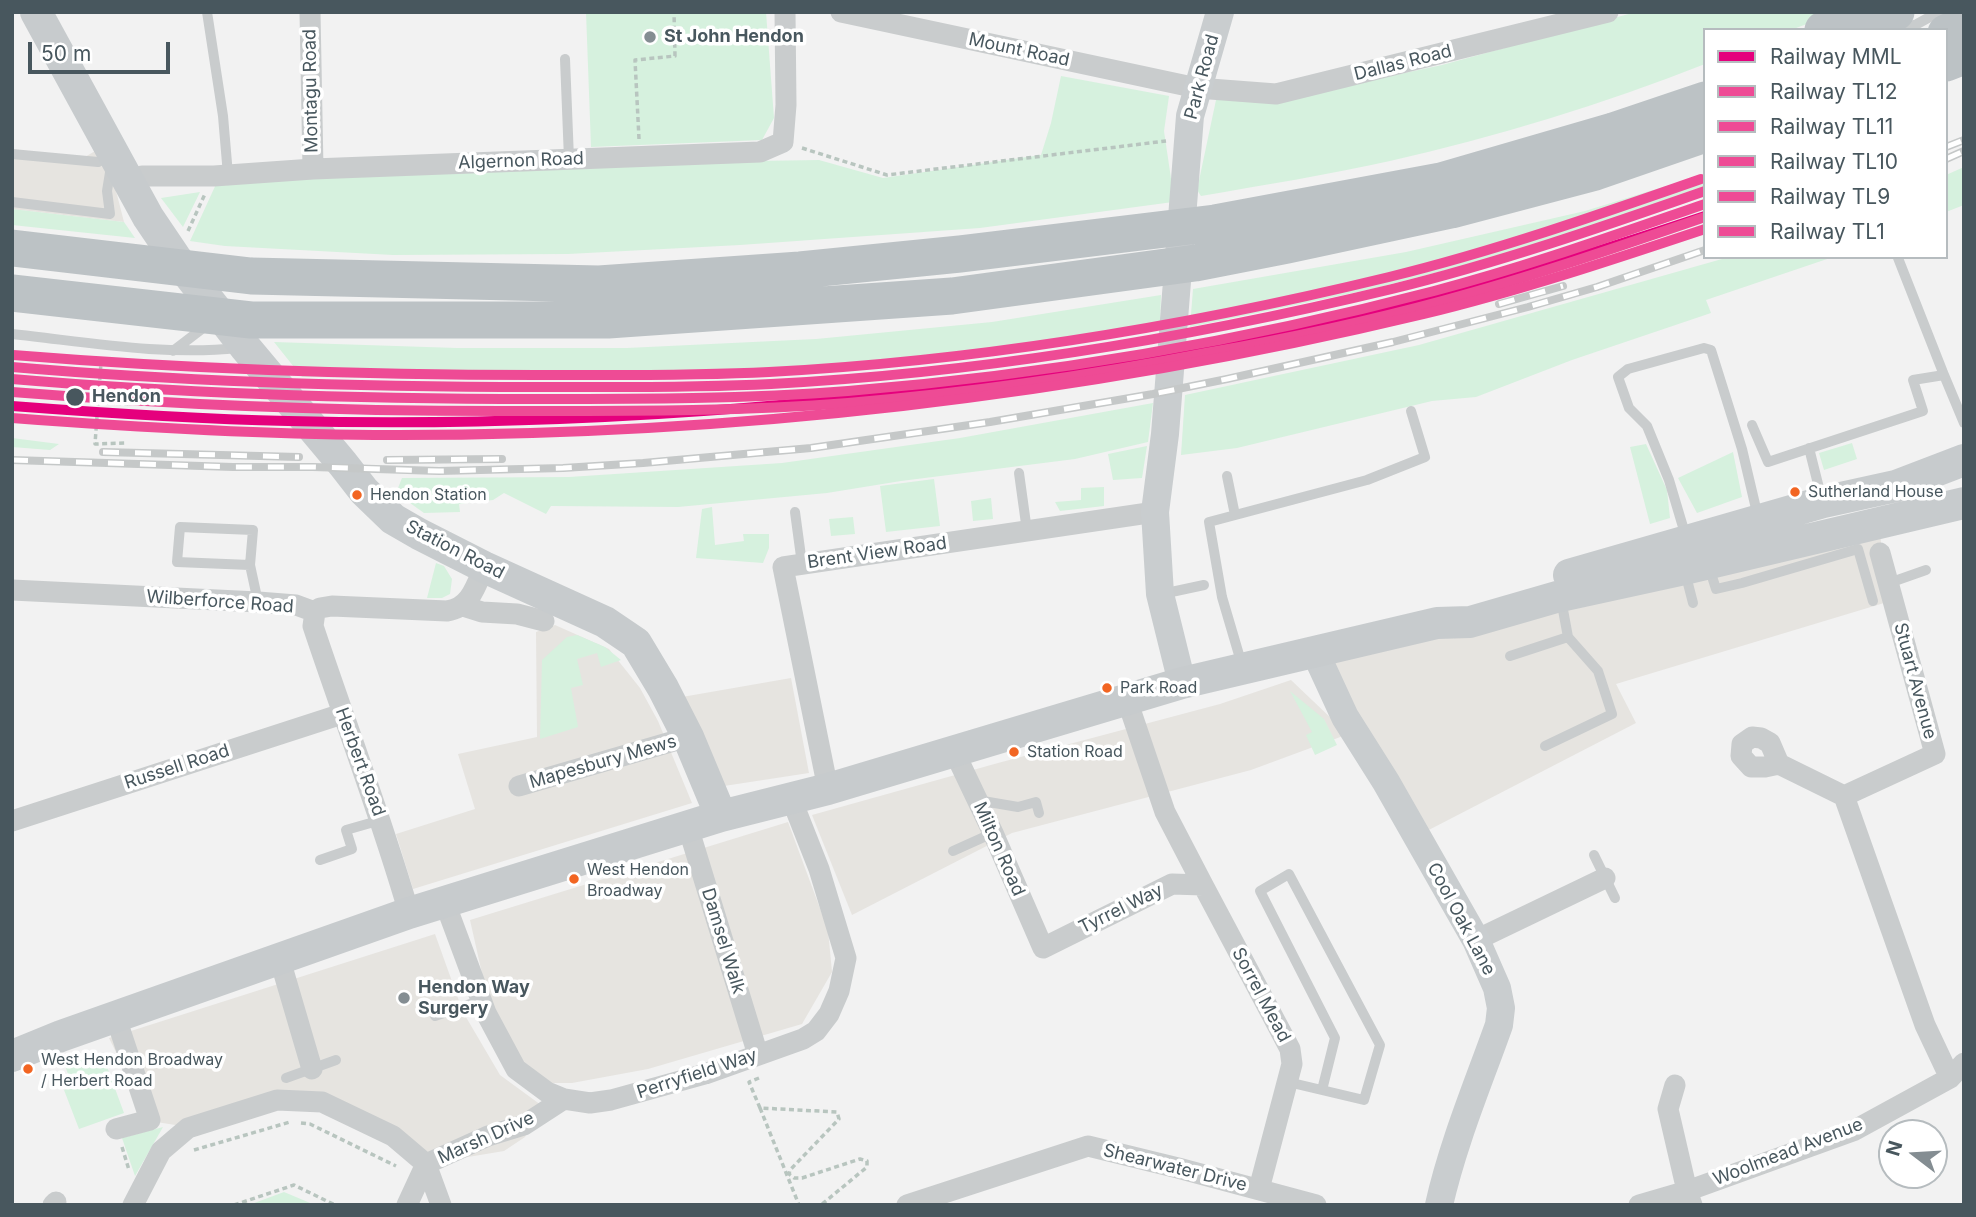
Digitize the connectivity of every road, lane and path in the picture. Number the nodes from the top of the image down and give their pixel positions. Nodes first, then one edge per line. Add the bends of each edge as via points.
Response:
1 (36, 12) edge
2 (207, 12) edge
3 (310, 12) edge
4 (674, 12) edge
5 (785, 12) edge
6 (841, 12) edge
7 (1220, 12) edge
8 (1608, 12) edge
9 (1861, 12) edge
10 (1896, 12) edge
11 (1938, 12) edge
12 (1964, 25) edge
13 (1827, 28) edge
14 (1865, 28) edge
15 (1905, 28) edge
16 (1948, 32) edge
17 (565, 59) dead end
18 (1703, 82) edge
19 (1197, 88) junction
20 (1703, 101) edge
21 (1703, 135) edge
22 (1188, 138) junction
23 (783, 142) junction
24 (12, 154) edge
25 (640, 157) junction
26 (569, 159) junction
27 (120, 167) junction
28 (313, 169) junction
29 (221, 176) junction
30 (12, 202) edge
31 (1269, 211) junction
32 (12, 248) edge
33 (175, 257) junction
34 (1898, 259) edge
35 (12, 293) edge
36 (219, 313) junction
37 (12, 334) edge
38 (245, 347) junction
39 (173, 351) junction
40 (62, 360) dead end
41 (1944, 375) junction
42 (99, 403) junction
43 (128, 404) dead end
44 (1412, 411) dead end
45 (1964, 423) edge
46 (1752, 425) dead end
47 (125, 443) dead end
48 (1809, 448) junction
49 (1964, 460) edge
50 (1964, 466) edge
51 (1018, 474) dead end
52 (1227, 476) dead end
53 (1896, 486) junction
54 (1964, 500) edge
55 (1823, 502) junction
56 (795, 512) dead end
57 (1155, 512) junction
58 (1235, 515) junction
59 (1759, 520) junction
60 (1027, 531) junction
61 (1693, 557) junction
62 (802, 564) junction
63 (250, 565) junction
64 (484, 567) junction
65 (1880, 568) junction
66 (1926, 570) dead end
67 (1204, 585) dead end
68 (12, 590) edge
69 (1160, 594) junction
70 (1560, 596) junction
71 (1873, 601) dead end
72 (258, 602) junction
73 (1693, 603) dead end
74 (463, 606) junction
75 (315, 612) junction
76 (544, 621) dead end
77 (1437, 623) junction
78 (1568, 636) junction
79 (1315, 652) junction
80 (1510, 656) dead end
81 (1243, 669) junction
82 (1182, 683) junction
83 (1127, 700) junction
84 (342, 714) junction
85 (688, 737) junction
86 (1545, 746) dead end
87 (954, 751) junction
88 (1779, 764) dead end
89 (519, 786) dead end
90 (828, 789) junction
91 (1844, 796) junction
92 (791, 798) junction
93 (977, 800) junction
94 (1039, 813) dead end
95 (721, 816) junction
96 (381, 820) junction
97 (12, 821) edge
98 (688, 827) junction
99 (993, 833) junction
100 (953, 851) dead end
101 (1594, 855) dead end
102 (320, 860) dead end
103 (1605, 878) junction
104 (1203, 886) junction
105 (1615, 898) dead end
106 (445, 902) junction
107 (409, 913) junction
108 (1476, 940) junction
109 (1043, 948) joint
110 (280, 960) junction
111 (482, 1000) junction
112 (435, 1016) dead end
113 (116, 1018) junction
114 (758, 1055) junction
115 (12, 1056) edge
116 (336, 1060) dead end
117 (312, 1069) junction
118 (1957, 1070) edge
119 (286, 1078) dead end
120 (1287, 1082) junction
121 (1675, 1085) dead end
122 (1322, 1090) junction
123 (564, 1099) junction
124 (760, 1108) junction
125 (116, 1129) joint
126 (161, 1151) junction
127 (424, 1171) junction
128 (1259, 1189) junction
129 (1689, 1198) edge
130 (135, 1200) edge
131 (234, 1205) edge
132 (335, 1205) edge
133 (407, 1205) edge
134 (441, 1205) edge
135 (799, 1205) edge
136 (821, 1205) edge
137 (907, 1205) edge
138 (1316, 1205) edge
139 (1439, 1205) edge
140 (1639, 1205) edge

1 - 27 main road, Station Road
2 - 29 lane via 223,116
3 - 28 street, Montagu Road
4 - 25 path via 675,56 635,60
5 - 23 street
6 - 19 street, Mount Road
7 - 19 street, Park Road
8 - 19 street, Dallas Road via 1276,94
9 - 13 highway
10 - 14 highway
11 - 15 lane
12 - 16 highway
17 - 26 lane
18 - 31 highway via 1588,124
19 - 22 street, Park Road
20 - 31 highway via 1441,181
21 - 35 highway via 1595,172 1300,243 1195,263 952,296 608,320 251,320
22 - 23 path via 887,175
22 - 57 street, Park Road
23 - 25 street, Algernon Road via 760,152
24 - 27 lane
25 - 26 street, Algernon Road
26 - 28 street, Algernon Road
27 - 29 street, Algernon Road via 142,176
27 - 30 lane via 107,191 110,214
27 - 33 main road, Station Road
28 - 29 street, Algernon Road
29 - 33 path
31 - 32 highway via 1214,223 960,254 599,284 251,276
33 - 36 main road, Station Road
34 - 41 lane
36 - 38 main road, Station Road
36 - 39 lane
37 - 39 lane
38 - 39 lane
38 - 64 main road, Station Road via 364,491 393,519
40 - 42 path via 101,363
41 - 45 lane
41 - 48 lane via 1913,380 1923,411
42 - 43 path
42 - 47 path via 95,443
44 - 58 lane via 1425,457 1367,480
46 - 48 lane via 1768,462
48 - 55 lane
49 - 53 main road
50 - 53 main road
51 - 60 lane
52 - 58 lane
53 - 55 main road
54 - 61 main road via 1902,518
55 - 59 main road
56 - 62 lane
57 - 60 street, Brent View Road
57 - 69 street, Park Road
58 - 81 lane via 1209,522 1222,597
59 - 61 main road
59 - 61 lane via 1711,350 1704,348 1628,369 1618,377 1629,408 1647,426
60 - 62 street, Brent View Road
61 - 65 lane via 1716,589 1858,549
61 - 70 main road
61 - 73 lane
61 - 77 main road via 1469,604
62 - 90 street, Brent View Road via 783,567
63 - 63 lane via 177,562 180,527 253,530
63 - 72 lane
64 - 74 street
64 - 85 main road, Station Road via 606,622 636,643
65 - 66 lane
65 - 71 lane
65 - 91 street, Stuart Avenue via 1934,754
67 - 69 lane
68 - 72 street, Wilberforce Road
69 - 82 street, Park Road
70 - 77 main road via 1471,622
70 - 78 lane
72 - 75 street, Wilberforce Road via 296,605
74 - 75 street, Wilberforce Road via 447,611 332,606
74 - 76 street, Wilberforce Road
75 - 84 street, Herbert Road via 313,626
77 - 79 main road
78 - 80 lane
78 - 86 lane via 1598,671 1612,714
79 - 81 main road
79 - 108 street, Cool Oak Lane via 1345,716
81 - 82 main road
82 - 83 main road
83 - 87 main road
83 - 104 street, Sorrel Mead via 1165,812
84 - 96 street, Herbert Road
84 - 97 street, Russell Road
85 - 89 street, Mapesbury Mews
85 - 95 main road, Station Road
87 - 90 main road
87 - 93 street, Milton Road
88 - 91 street
90 - 92 main road
91 - 118 street via 1925,1025
92 - 95 main road
92 - 114 street, Perryfield Way via 846,957 839,991 816,1031
93 - 94 lane via 1018,807 1036,802
93 - 99 street, Milton Road
95 - 98 main road
96 - 102 lane via 346,830 352,849
96 - 107 street, Herbert Road
98 - 106 main road
98 - 114 street, Damsel Walk
99 - 100 lane
99 - 109 street, Milton Road
101 - 103 lane
103 - 105 lane
103 - 108 street
104 - 109 street, Tyrrel Way via 1172,884
104 - 120 street, Sorrel Mead via 1290,1049
106 - 107 main road
106 - 111 street, Perryfield Way
107 - 110 main road
108 - 139 street, Cool Oak Lane via 1497,988 1499,1024
110 - 113 main road
110 - 117 street
111 - 112 lane
111 - 123 street, Perryfield Way via 516,1069
113 - 115 main road
113 - 125 street via 150,1120
114 - 123 street, Perryfield Way via 611,1100
114 - 124 path via 764,1076 749,1082
116 - 117 lane
117 - 119 lane
118 - 129 street, Woolmead Avenue via 1853,1130
120 - 122 lane
120 - 128 street, Sorrel Mead
121 - 129 street via 1668,1109
122 - 122 lane via 1335,1038 1260,891 1289,874 1380,1045 1364,1100
123 - 127 street, Marsh Drive via 524,1125 488,1136
124 - 135 path
124 - 136 path via 837,1112 839,1119 789,1174 802,1178 860,1159 867,1161 867,1167
125 - 130 path
126 - 127 path via 183,1154 288,1121 310,1124
126 - 127 street, Marsh Drive via 188,1128 277,1100 322,1102 393,1136
126 - 130 street, Marsh Drive
127 - 133 street
127 - 134 street
128 - 137 street, Shearwater Drive via 1088,1146
128 - 138 street, Shearwater Drive
129 - 140 street, Woolmead Avenue
131 - 132 path via 294,1185

